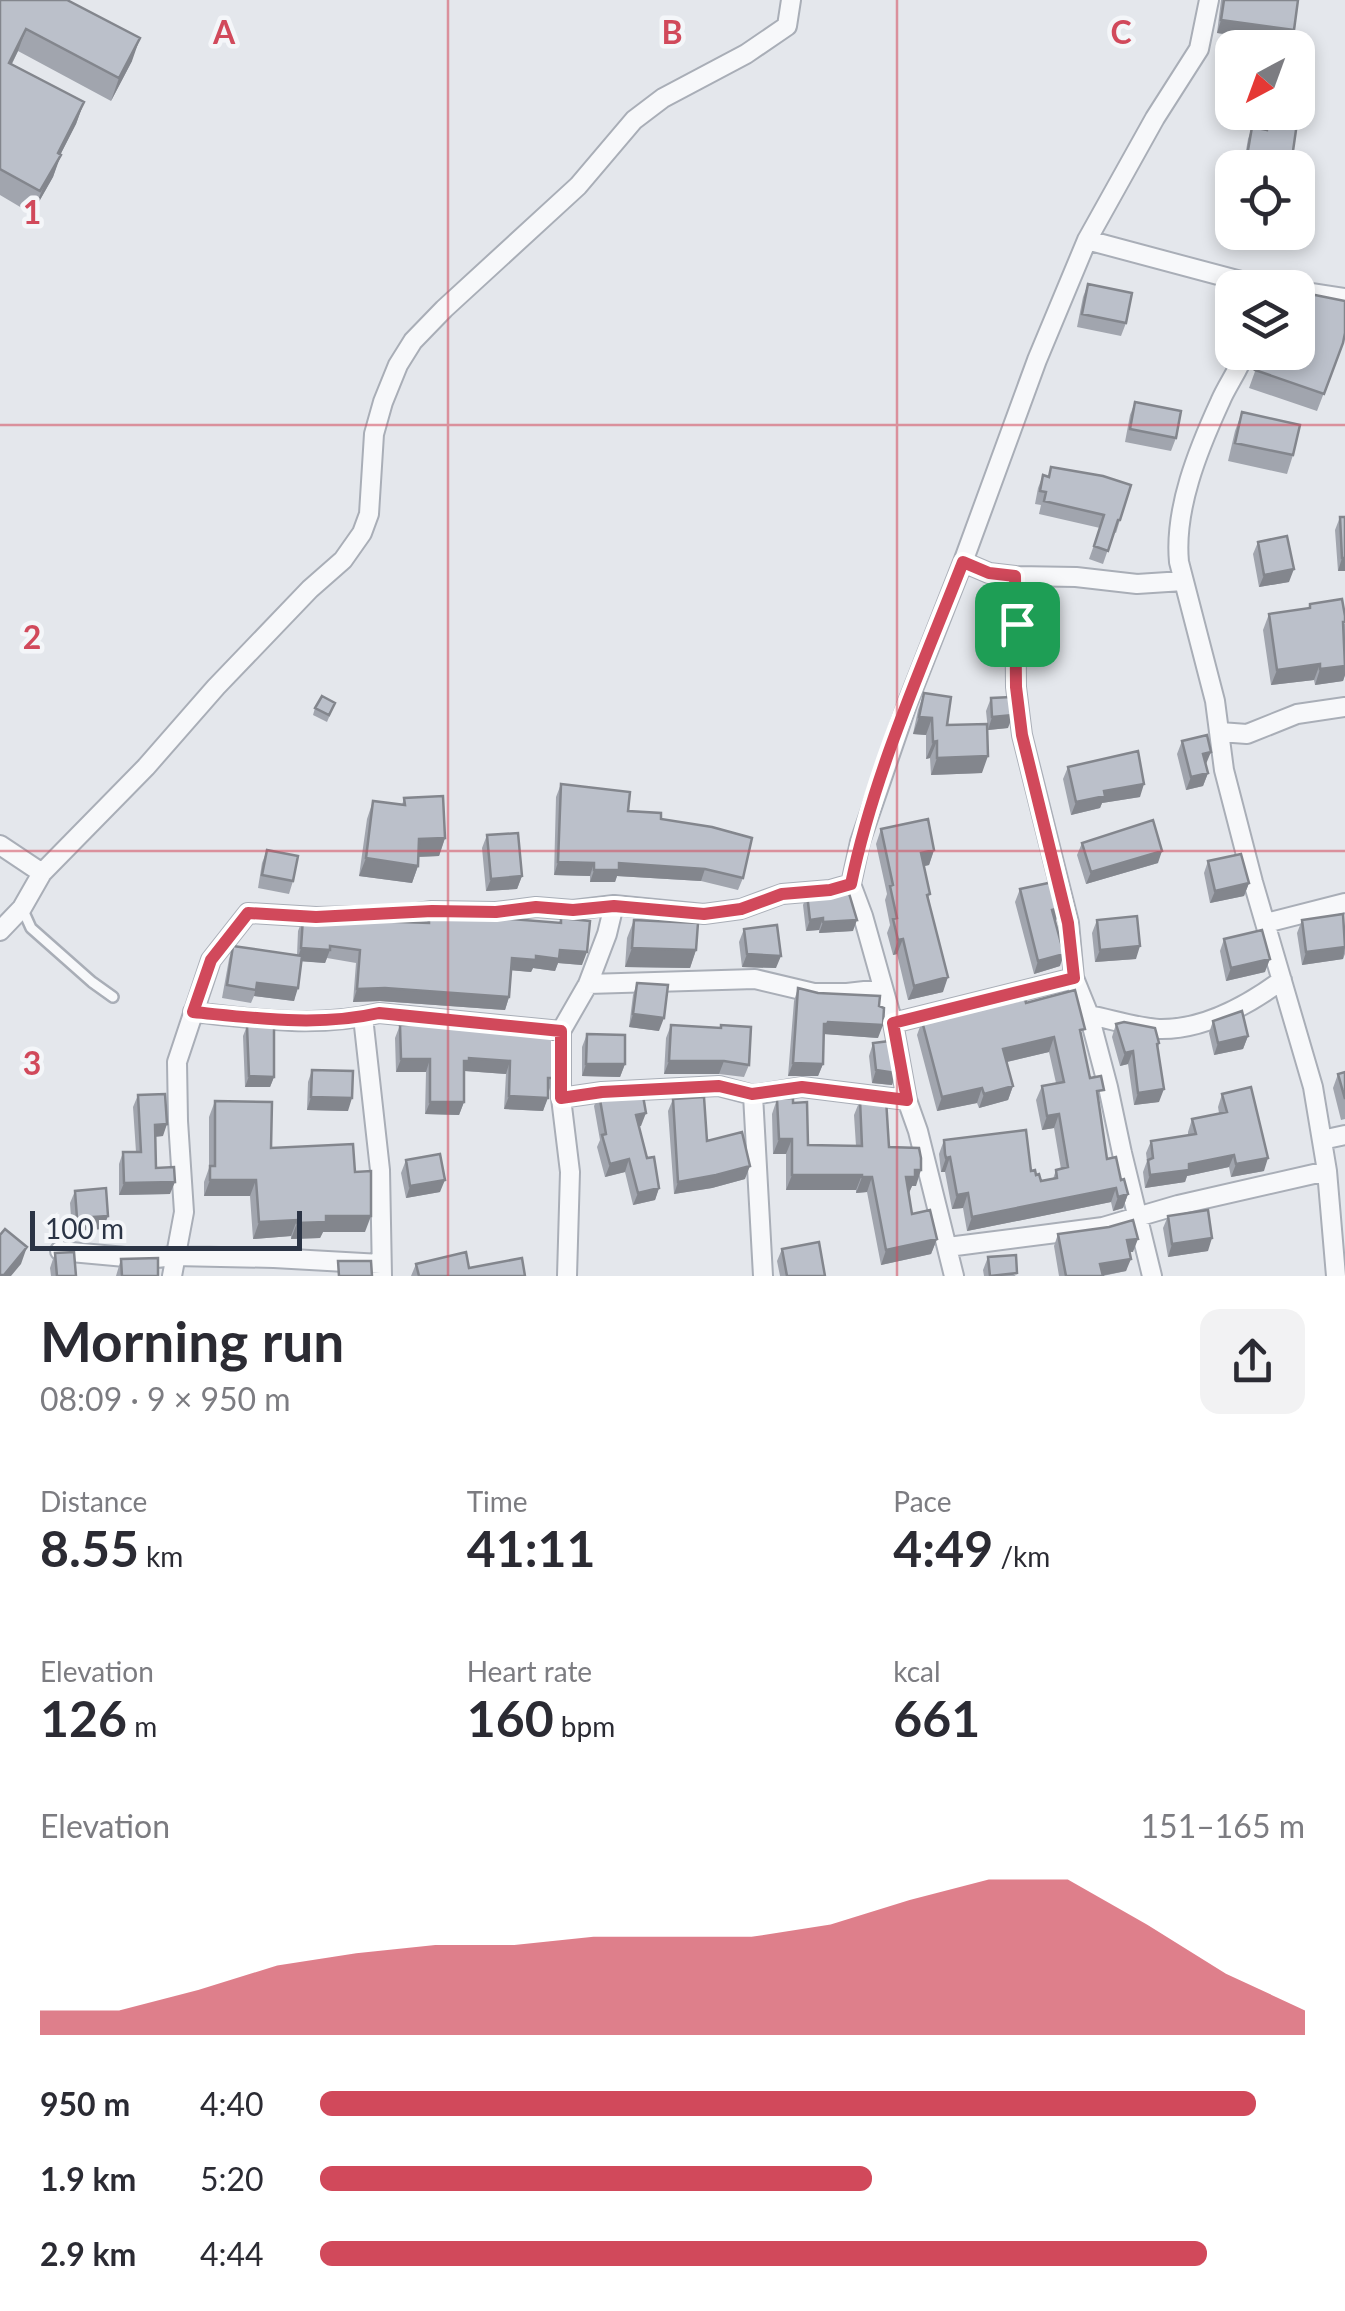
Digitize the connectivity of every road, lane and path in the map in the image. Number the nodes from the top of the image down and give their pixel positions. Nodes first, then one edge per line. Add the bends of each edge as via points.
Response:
1 (791, 0) edge
2 (1209, 0) edge
3 (1087, 240) junction
4 (1215, 274) edge
5 (1315, 294) edge
6 (1345, 298) edge
7 (1236, 370) edge
8 (963, 562) junction
9 (1015, 576) junction
10 (1183, 581) junction
11 (1345, 707) edge
12 (1220, 732) junction
13 (0, 846) edge
14 (42, 873) junction
15 (851, 884) junction
16 (1345, 902) edge
17 (614, 906) junction
18 (22, 908) junction
19 (1266, 923) junction
20 (0, 930) edge
21 (1074, 978) junction
22 (1282, 980) junction
23 (588, 984) junction
24 (882, 988) junction
25 (113, 997) dead end
26 (193, 1012) junction
27 (1089, 1015) junction
28 (363, 1016) junction
29 (893, 1023) junction
30 (561, 1031) junction
31 (752, 1094) junction
32 (561, 1098) junction
33 (907, 1100) junction
34 (1345, 1135) edge
35 (1322, 1140) junction
36 (1327, 1170) junction
37 (1139, 1217) junction
38 (948, 1247) junction
39 (60, 1251) edge
40 (174, 1256) junction
41 (382, 1270) edge
42 (172, 1276) edge
43 (567, 1276) edge
44 (763, 1276) edge
45 (954, 1276) edge
46 (1152, 1276) edge
47 (1336, 1276) edge

1 - 14 street via 787,26 634,120 578,186 412,341 374,434 362,533
2 - 3 street via 1200,49
3 - 4 street
3 - 8 street
5 - 6 street
7 - 10 street via 1188,488 1177,540
8 - 9 street
8 - 15 street via 902,718
9 - 10 street
9 - 21 street via 1022,735 1068,923
10 - 12 street
11 - 12 street via 1298,714 1247,734
12 - 19 street via 1224,770
13 - 14 street
14 - 18 street
15 - 17 street via 704,914
15 - 24 street
16 - 19 street
17 - 23 street
17 - 26 street via 316,917 248,913 211,960
18 - 20 street
18 - 25 lane via 32,928
19 - 22 street
21 - 27 street
21 - 29 street
22 - 27 street via 1220,1016 1186,1024 1159,1028
22 - 35 street via 1314,1087
23 - 24 street via 755,979 814,993
23 - 30 street
24 - 29 street
26 - 28 street via 280,1021
26 - 40 street via 177,1062 184,1212
27 - 37 street
28 - 30 street
28 - 41 street via 380,1170
29 - 33 street
30 - 32 street
31 - 32 street via 719,1086
31 - 33 street via 802,1087
31 - 44 street
32 - 43 street via 570,1172
33 - 38 street
34 - 35 street
35 - 36 street
36 - 37 street
36 - 47 street
37 - 38 street
37 - 46 street
38 - 45 street
39 - 40 street
40 - 41 street
40 - 42 street

